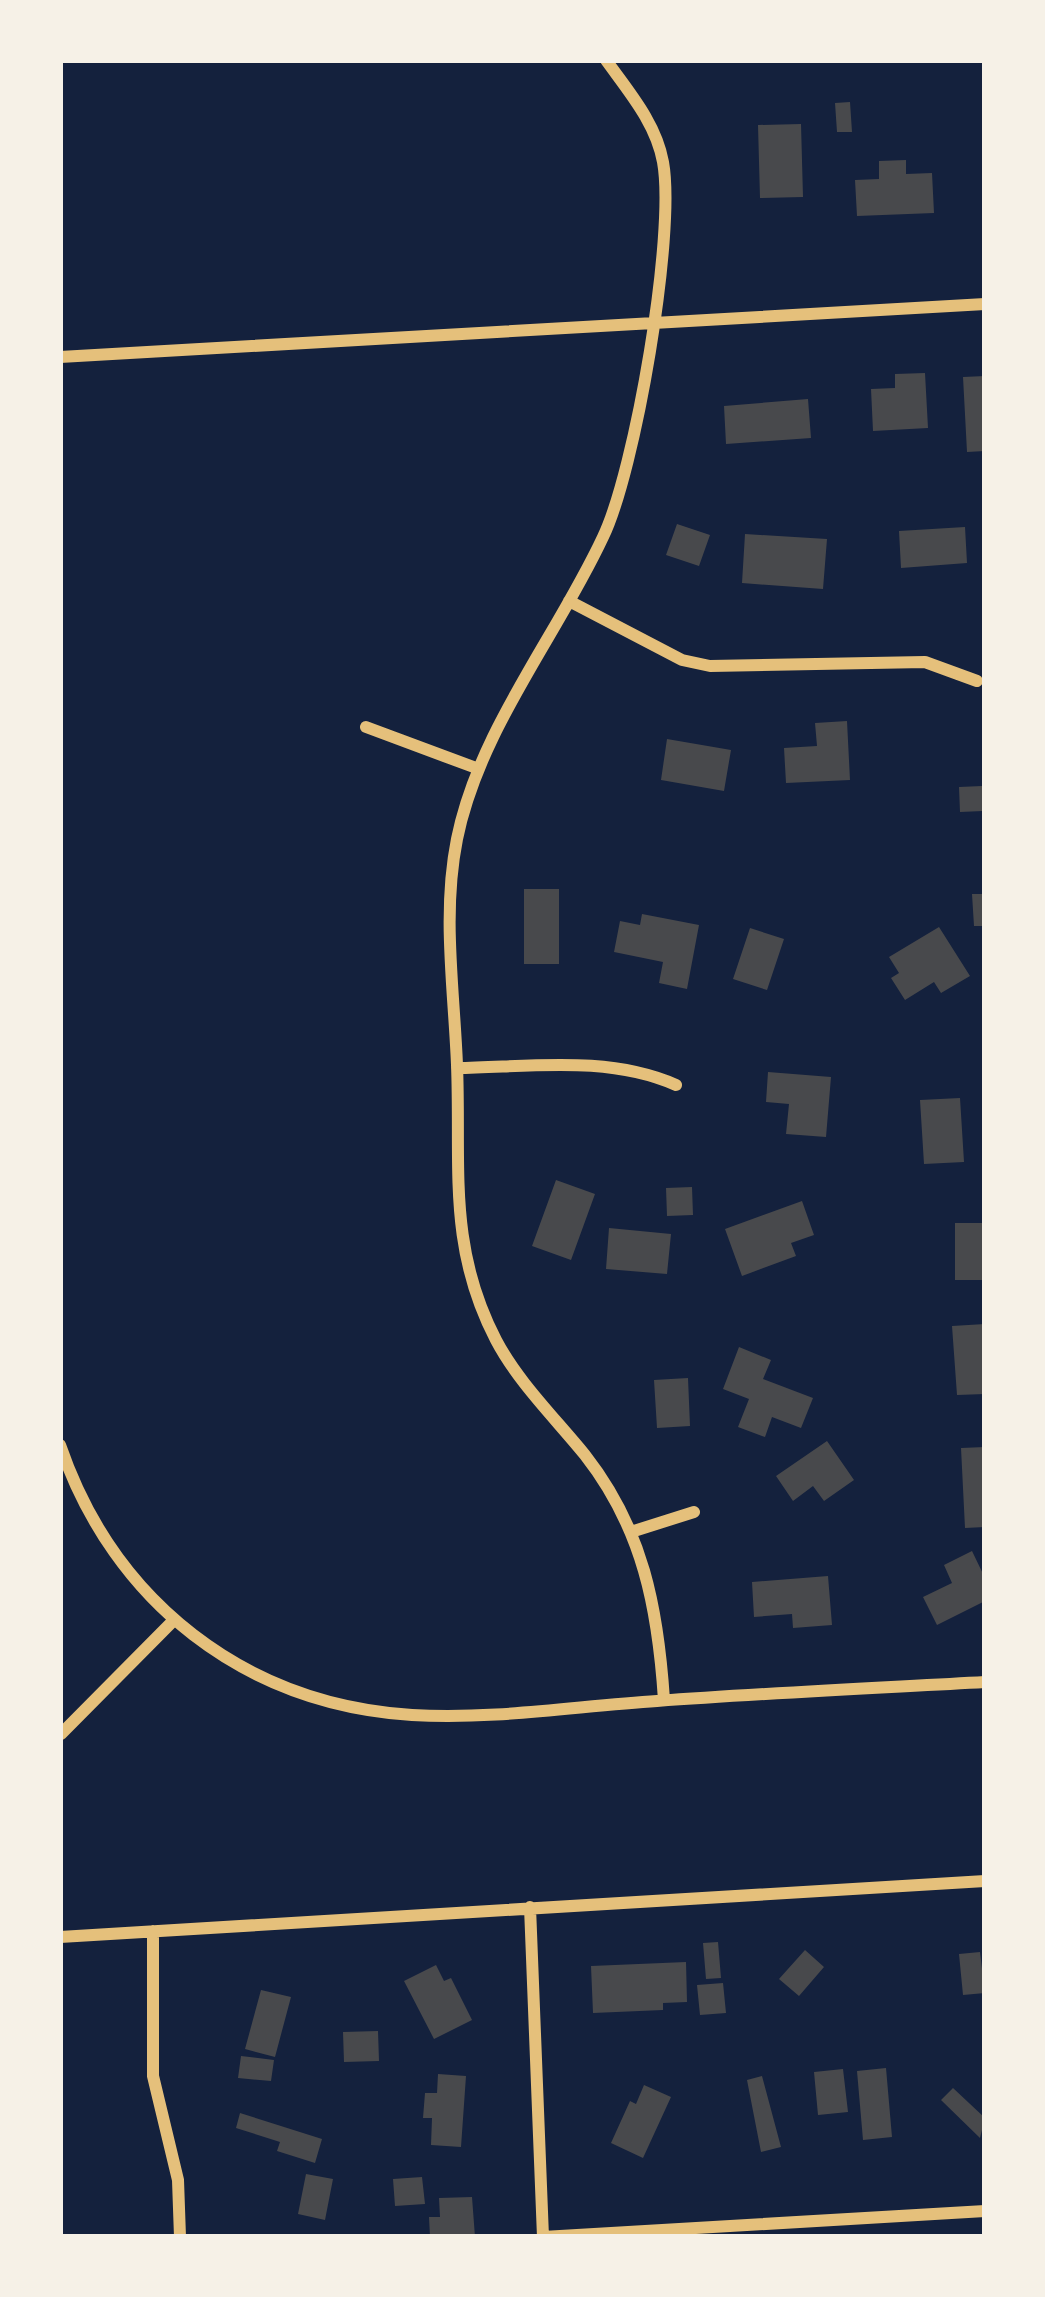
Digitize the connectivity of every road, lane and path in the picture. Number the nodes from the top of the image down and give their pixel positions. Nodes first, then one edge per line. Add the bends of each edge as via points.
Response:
1 (607, 60) edge
2 (985, 304) edge
3 (651, 324) junction
4 (60, 358) edge
5 (569, 601) junction
6 (976, 681) dead end
7 (366, 727) dead end
8 (478, 769) junction
9 (457, 1068) junction
10 (676, 1085) dead end
11 (60, 1444) edge
12 (694, 1512) dead end
13 (634, 1531) junction
14 (172, 1622) junction
15 (985, 1682) edge
16 (664, 1700) junction
17 (61, 1734) edge
18 (985, 1880) edge
19 (530, 1907) junction
20 (153, 1931) junction
21 (60, 1937) edge
22 (985, 2211) edge
23 (832, 2221) junction
24 (180, 2237) edge
25 (543, 2237) edge
26 (835, 2237) edge

1 - 3 street via 640,107 663,161
2 - 3 street
3 - 4 street
3 - 5 street via 629,460 605,533
5 - 6 street via 682,660 710,666 925,662
5 - 8 street
7 - 8 street
8 - 9 street via 449,892
9 - 10 street via 608,1065
9 - 13 street via 458,1225 480,1306 498,1345
11 - 14 street via 101,1538
12 - 13 street
13 - 16 street via 660,1638
14 - 16 street via 258,1677 367,1711 467,1715
14 - 17 street
15 - 16 street
18 - 19 street
19 - 20 street
19 - 25 street
20 - 21 street
20 - 24 street via 153,2076 178,2180
22 - 23 street
23 - 25 street
23 - 26 street

